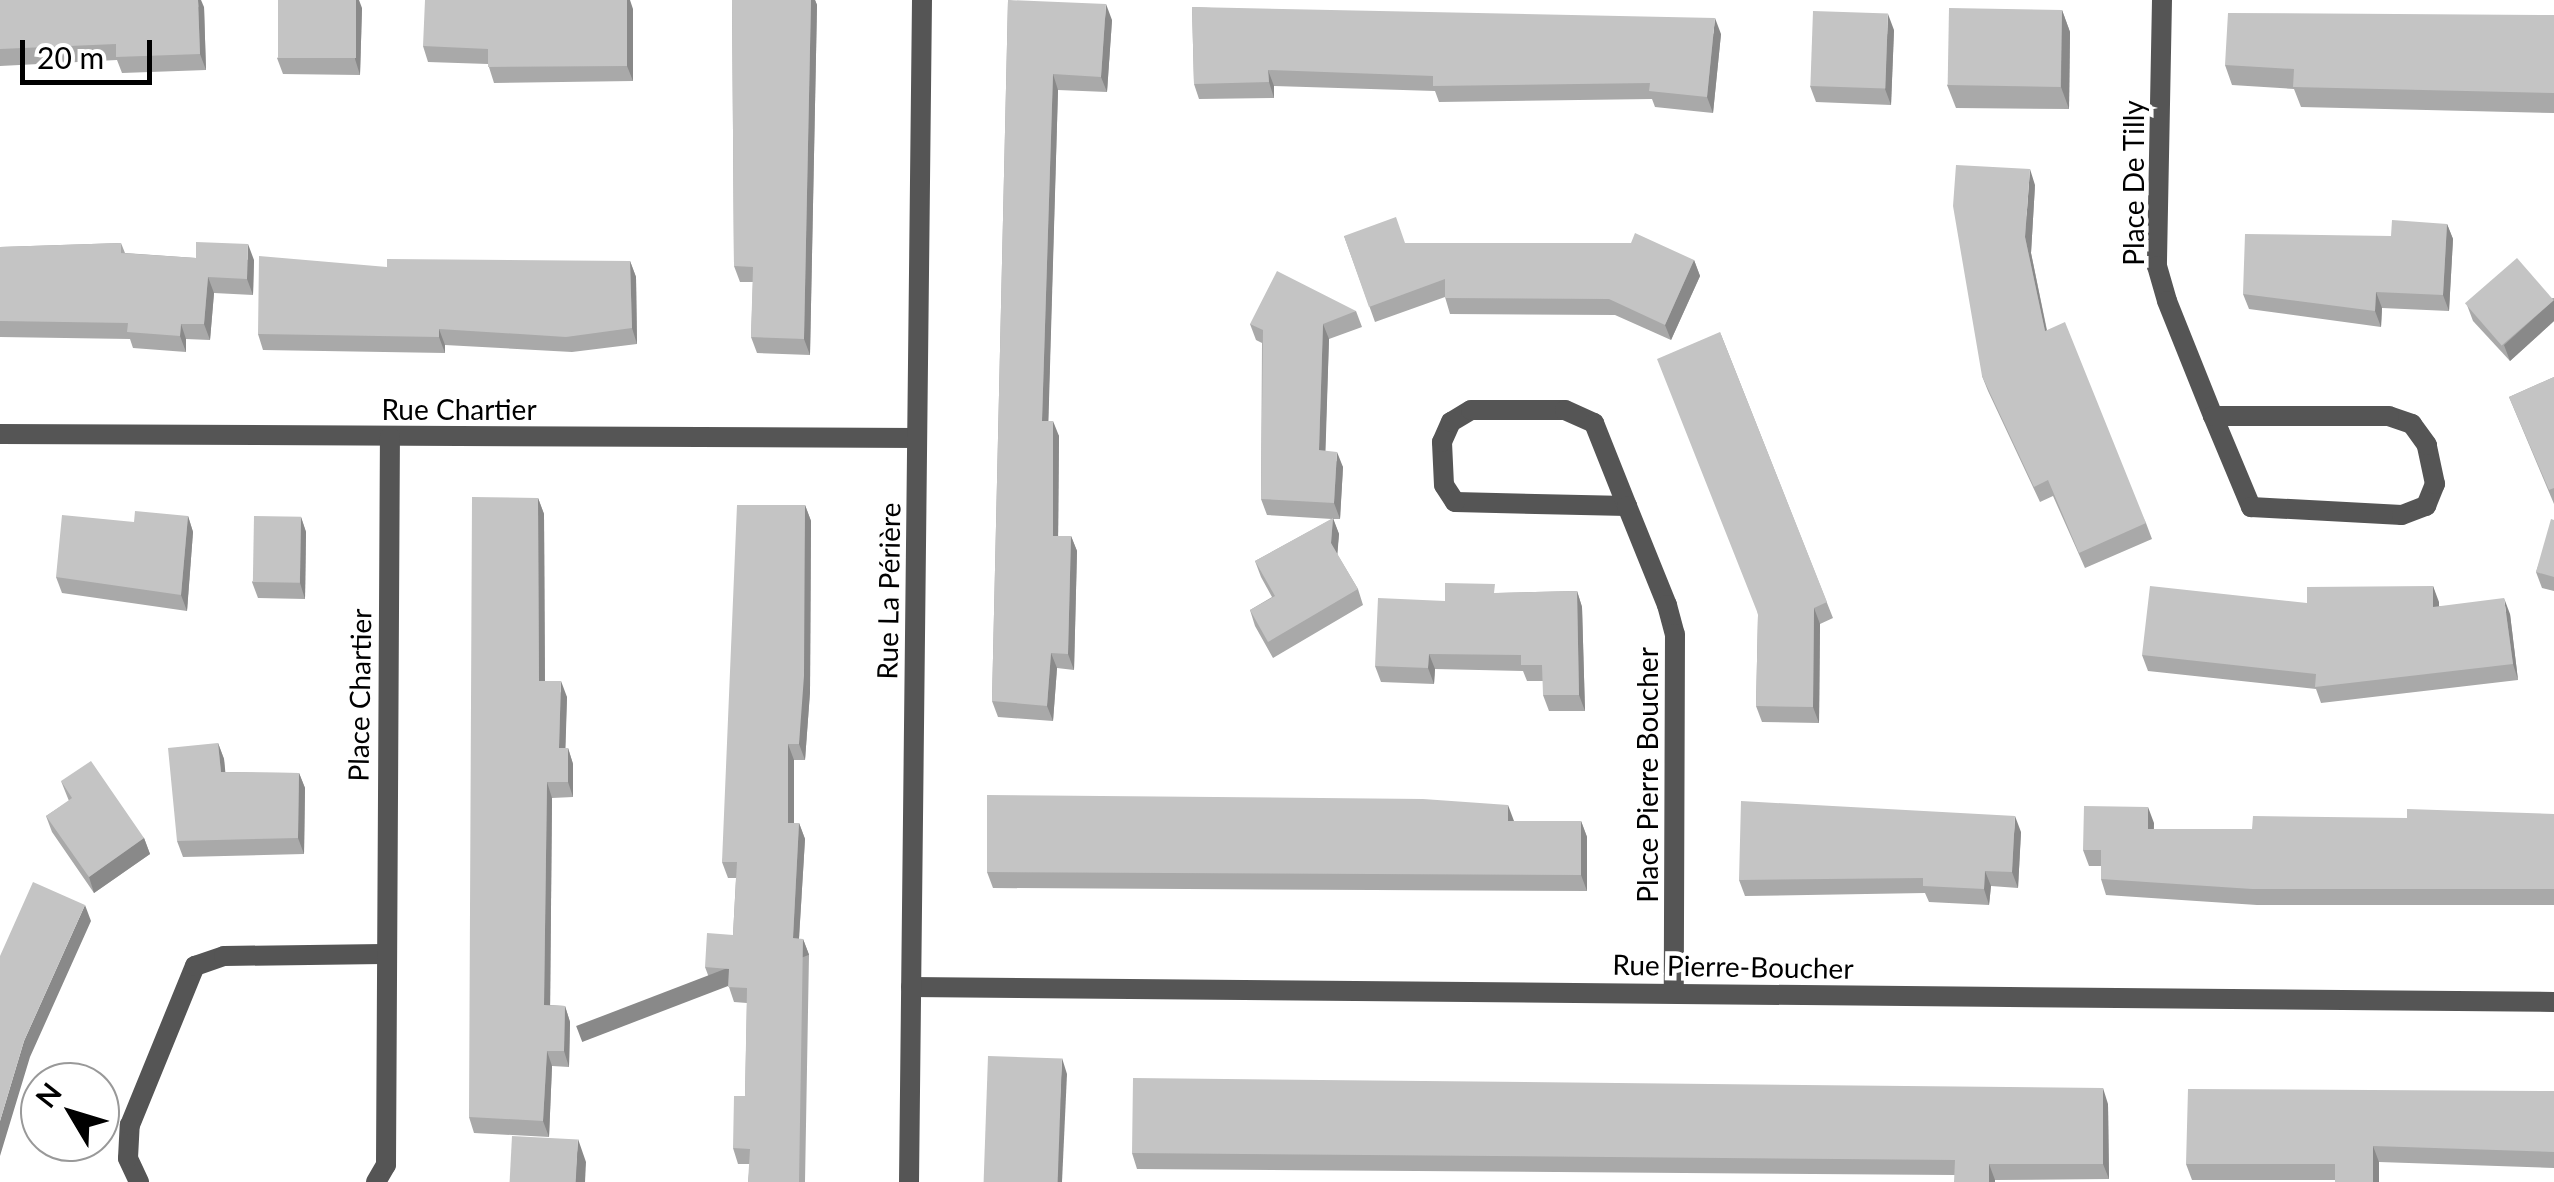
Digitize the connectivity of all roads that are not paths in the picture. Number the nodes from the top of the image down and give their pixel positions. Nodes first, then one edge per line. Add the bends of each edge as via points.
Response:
1 (922, 0) edge
2 (2162, 0) edge
3 (2213, 416) junction
4 (0, 434) edge
5 (390, 437) junction
6 (917, 438) junction
7 (1627, 506) junction
8 (383, 954) junction
9 (910, 987) junction
10 (1674, 992) junction
11 (2554, 1002) edge
12 (139, 1182) edge
13 (376, 1182) edge
14 (908, 1182) edge

1 - 6 street, Rue La Périère
2 - 3 street, Place De Tilly via 2157,266
3 - 3 street, Place De Tilly via 2260,514 2402,515 2426,506 2434,484 2428,445 2412,424 2388,416
4 - 5 street, Rue Chartier
5 - 6 street, Rue Chartier
5 - 8 street, Place Chartier
6 - 9 street, Rue La Périère
7 - 7 street, Place Pierre Boucher via 1455,502 1444,485 1442,442 1451,422 1471,410 1581,413 1594,424
7 - 10 street, Place Pierre Boucher via 1667,606 1678,664
8 - 12 street via 224,956 196,966 130,1125 128,1158
8 - 13 street, Place Chartier via 386,1166
9 - 10 street, Rue Pierre-Boucher
9 - 14 street, Rue La Périère
10 - 11 street, Rue Pierre-Boucher

